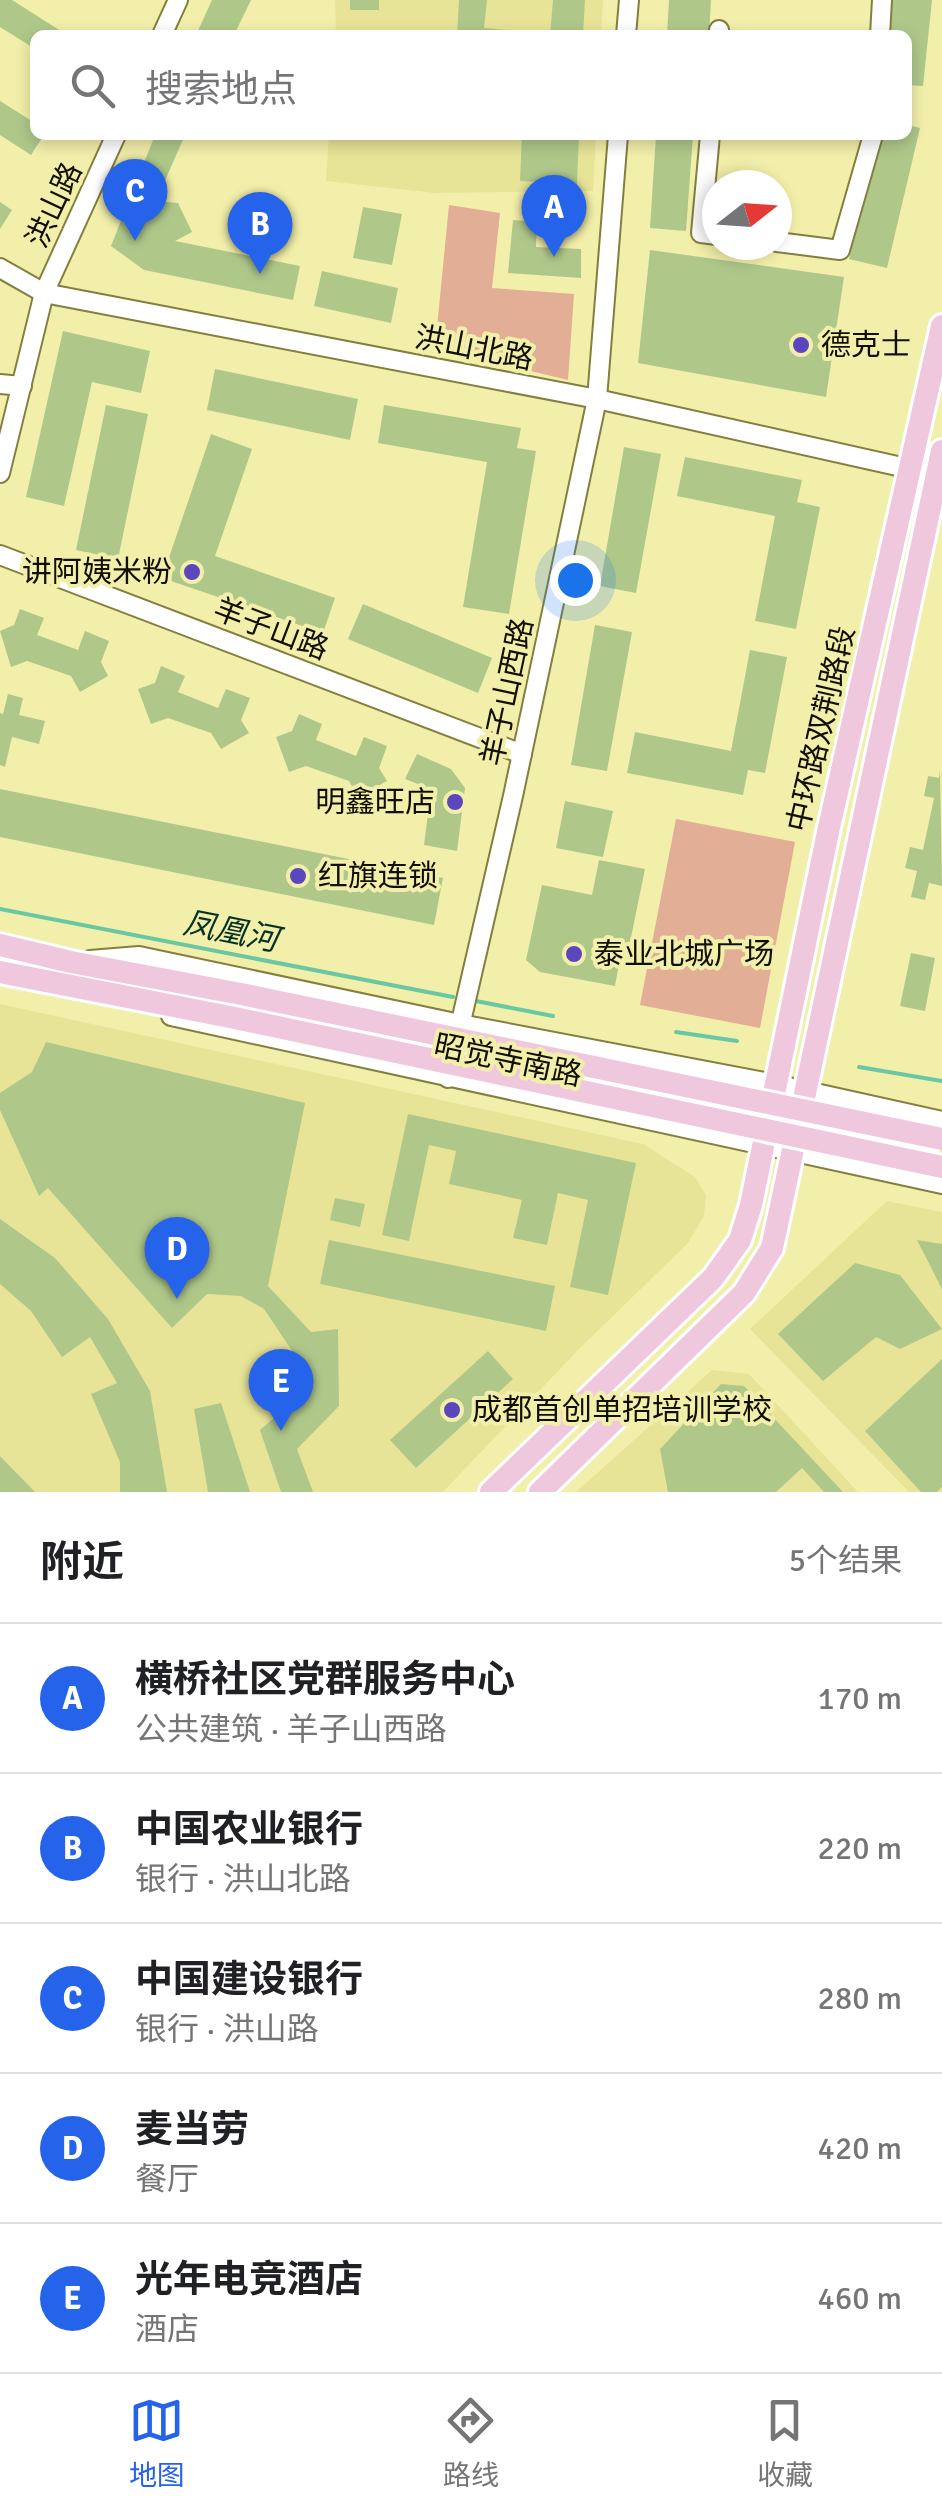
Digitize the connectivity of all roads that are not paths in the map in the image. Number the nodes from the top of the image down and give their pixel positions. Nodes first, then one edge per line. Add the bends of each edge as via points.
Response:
1 (178, 0) edge
2 (629, 0) edge
3 (882, 0) edge
4 (164, 30) edge
5 (626, 30) edge
6 (880, 30) edge
7 (114, 140) edge
8 (618, 140) edge
9 (710, 140) edge
10 (872, 140) edge
11 (707, 170) edge
12 (792, 244) edge
13 (0, 268) edge
14 (44, 292) junction
15 (942, 326) edge
16 (0, 384) edge
17 (22, 386) junction
18 (597, 399) junction
19 (942, 451) edge
20 (910, 470) junction
21 (0, 473) edge
22 (939, 475) edge
23 (0, 556) edge
24 (522, 754) junction
25 (0, 945) edge
26 (0, 972) edge
27 (68, 974) junction
28 (460, 1024) junction
29 (448, 1078) junction
30 (776, 1084) junction
31 (805, 1091) junction
32 (942, 1122) edge
33 (942, 1140) edge
34 (764, 1146) junction
35 (794, 1152) junction
36 (942, 1167) edge
37 (942, 1184) edge
38 (491, 1492) edge
39 (540, 1492) edge

1 - 4 street
2 - 5 street
3 - 6 street
7 - 14 street, 洪山路
8 - 18 street, 羊子山西路
9 - 11 street
10 - 12 street via 840,250
13 - 14 street, 洪山北路
14 - 17 street, 洪山路
14 - 18 street, 洪山北路
15 - 20 main road, 中环路双荆路段
16 - 17 street
17 - 21 street, 洪山路
18 - 20 street, 洪山北路
18 - 24 street, 羊子山西路
19 - 22 main road, 中环路双荆路段
20 - 22 street, 洪山北路
20 - 30 main road, 中环路双荆路段
22 - 31 main road, 中环路双荆路段
23 - 24 street, 羊子山路
24 - 28 street, 羊子山西路
25 - 27 main road, 昭觉寺南路
26 - 27 main road, 昭觉寺南路
27 - 28 street, 昭觉寺南路 via 139,956
27 - 29 street, 昭觉寺南路 via 126,1006
27 - 33 main road, 昭觉寺南路, bridge via 240,994
27 - 36 main road, 昭觉寺南路, bridge via 230,1017
28 - 29 street, 羊子山西路
28 - 30 street, 昭觉寺南路
29 - 34 street, 昭觉寺南路
30 - 31 street, 昭觉寺南路
30 - 34 main road, 中环路双荆路段
31 - 32 street, 昭觉寺南路
31 - 35 main road, 中环路双荆路段
34 - 35 street, 昭觉寺南路
34 - 38 main road, 中环路双荆路段 via 740,1240 714,1278
35 - 37 street, 昭觉寺南路
35 - 39 main road, 中环路双荆路段 via 772,1248 744,1293

